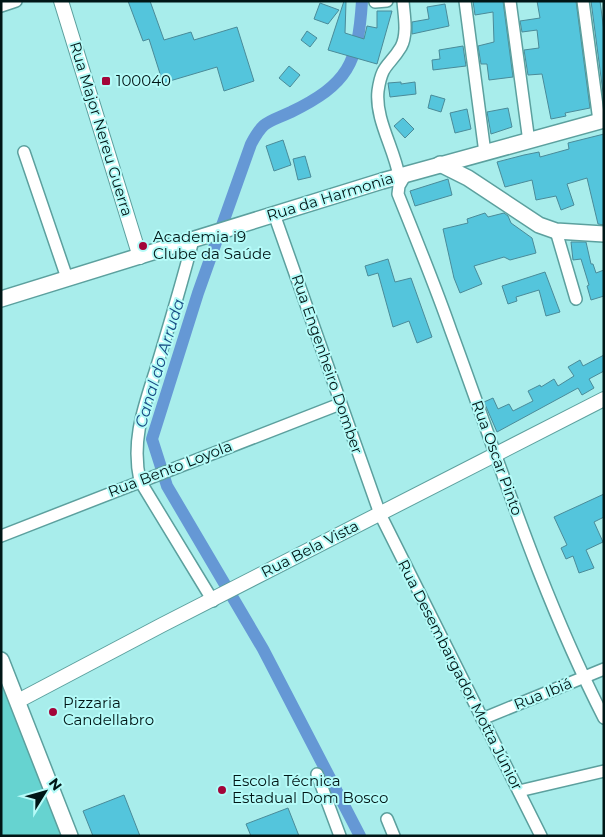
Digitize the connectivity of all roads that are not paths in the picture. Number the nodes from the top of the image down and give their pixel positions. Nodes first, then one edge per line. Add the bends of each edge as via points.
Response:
1 (16, 1) edge
2 (61, 1) edge
3 (387, 1) edge
4 (403, 1) edge
5 (465, 1) edge
6 (510, 1) edge
7 (584, 1) edge
8 (375, 2) edge
9 (1, 6) edge
10 (602, 120) edge
11 (529, 142) junction
12 (24, 152) dead end
13 (485, 153) junction
14 (440, 164) junction
15 (402, 175) junction
16 (382, 181) junction
17 (398, 194) junction
18 (274, 214) junction
19 (556, 231) junction
20 (604, 234) edge
21 (193, 240) junction
22 (140, 257) junction
23 (67, 278) junction
24 (1, 299) edge
25 (576, 299) dead end
26 (604, 399) edge
27 (340, 404) junction
28 (494, 455) junction
29 (142, 480) junction
30 (380, 514) junction
31 (1, 536) edge
32 (216, 598) junction
33 (1, 660) edge
34 (604, 669) edge
35 (583, 678) junction
36 (18, 701) junction
37 (604, 718) edge
38 (482, 719) junction
39 (604, 771) edge
40 (317, 774) dead end
41 (518, 791) junction
42 (387, 819) dead end
43 (70, 836) edge
44 (340, 836) edge
45 (394, 836) edge
46 (541, 836) edge

1 - 9 street
2 - 22 street, Rua Major Nereu Guerra
3 - 8 street
4 - 15 street via 403,42 382,70 377,101 378,112
5 - 13 street
6 - 11 street
7 - 10 street
10 - 11 main road, Rua da Harmonia
11 - 13 main road, Rua da Harmonia
12 - 23 street
13 - 14 main road, Rua da Harmonia
14 - 15 main road, Rua da Harmonia
14 - 19 main road via 468,178 539,225
15 - 16 main road, Rua da Harmonia
15 - 17 street
16 - 17 street, Rua Oscar Pinto via 394,187
16 - 18 main road, Rua da Harmonia
17 - 28 street, Rua Oscar Pinto via 452,331
18 - 21 main road, Rua da Harmonia
18 - 27 street, Rua Engenheiro Domber
19 - 20 main road
19 - 25 street
21 - 22 main road, Rua da Harmonia
21 - 29 street via 142,409 136,440
22 - 23 main road, Rua da Harmonia
23 - 24 main road, Rua da Harmonia
26 - 28 street, Rua Bela Vista
27 - 29 street, Rua Bento Loyola
27 - 30 street, Rua Engenheiro Domber
28 - 30 street, Rua Bela Vista
28 - 35 street, Rua Oscar Pinto
29 - 31 street, Rua Bento Loyola
29 - 32 street
30 - 32 street, Rua Bela Vista
30 - 38 street, Rua Desembargador Motta Júnior
32 - 36 street, Rua Bela Vista
33 - 36 main road
34 - 35 street, Rua Ibiá
35 - 37 street, Rua Oscar Pinto
35 - 38 street, Rua Ibiá
36 - 43 main road
38 - 41 street, Rua Desembargador Motta Júnior
39 - 41 street
40 - 44 street
41 - 46 street, Rua Desembargador Motta Júnior
42 - 45 street

